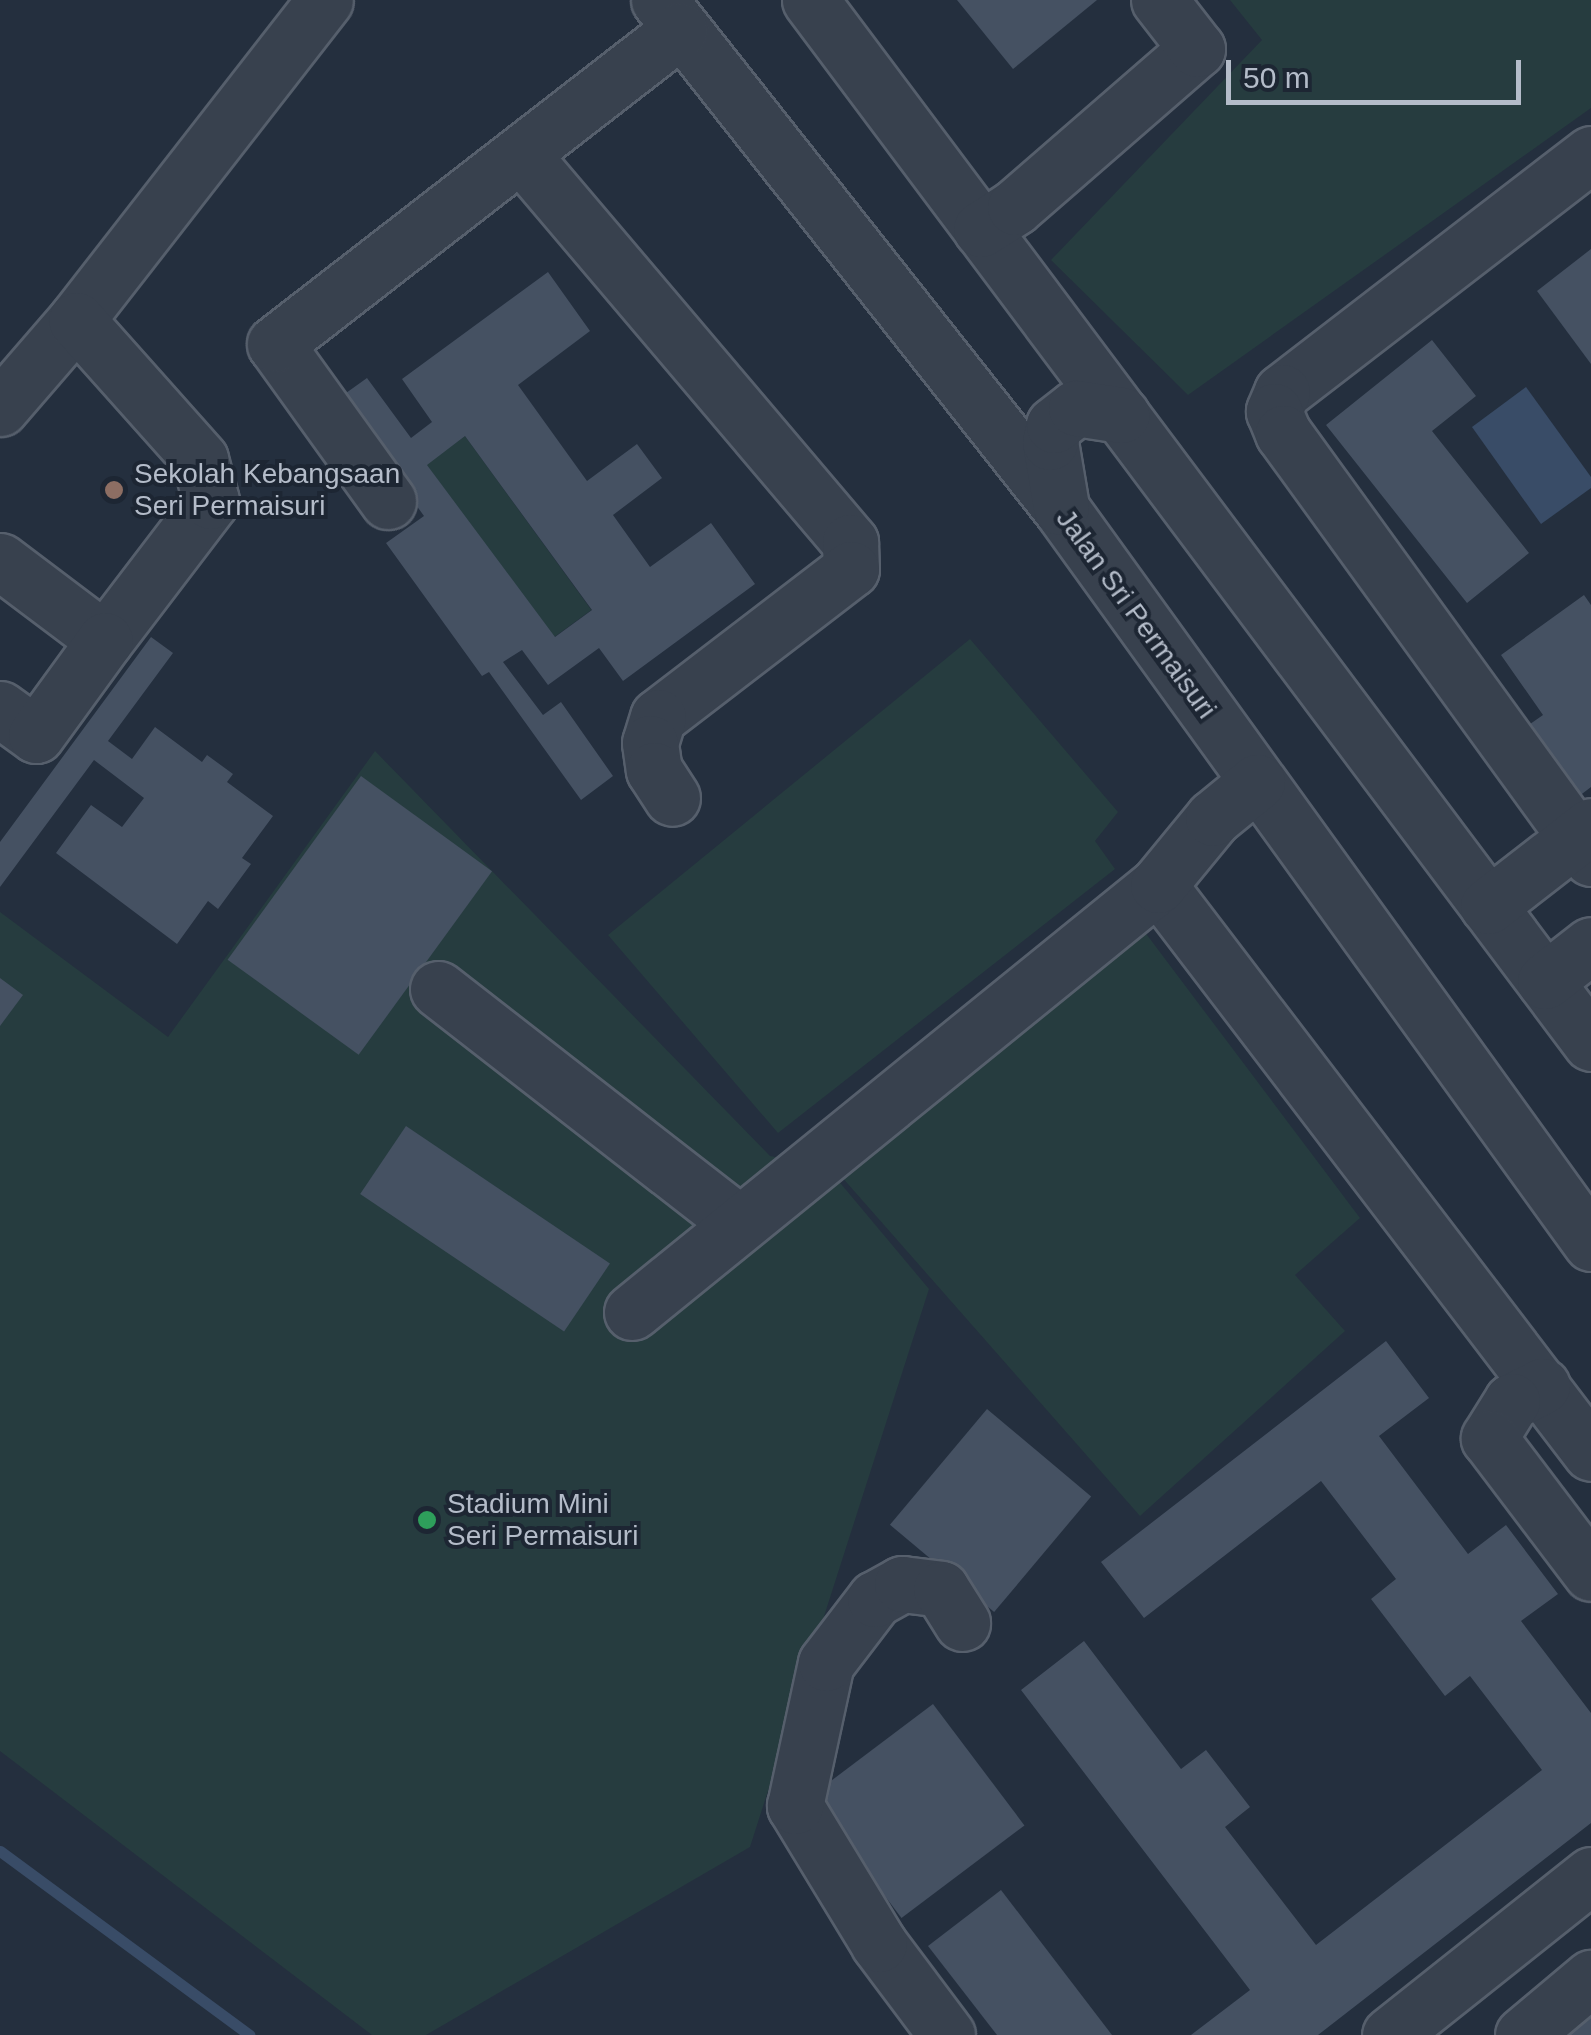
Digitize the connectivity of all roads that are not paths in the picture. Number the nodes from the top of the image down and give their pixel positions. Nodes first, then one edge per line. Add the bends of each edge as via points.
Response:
1 (325, 0) edge
2 (1159, 0) edge
3 (816, 2) edge
4 (670, 15) edge
5 (521, 154) junction
6 (1591, 154) edge
7 (981, 229) junction
8 (76, 320) junction
9 (0, 408) edge
10 (1121, 416) junction
11 (388, 501) dead end
12 (1062, 510) junction
13 (0, 561) edge
14 (106, 640) junction
15 (0, 709) edge
16 (1257, 782) junction
17 (672, 798) dead end
18 (1586, 840) edge
19 (1158, 885) junction
20 (1488, 906) junction
21 (1591, 944) edge
22 (1544, 981) junction
23 (438, 989) dead end
24 (1591, 1043) edge
25 (736, 1222) junction
26 (1591, 1243) edge
27 (632, 1312) dead end
28 (1542, 1386) junction
29 (1591, 1453) edge
30 (1591, 1573) edge
31 (962, 1623) dead end
32 (1591, 1875) edge
33 (1591, 1978) edge
34 (947, 2035) edge
35 (1390, 2035) edge
36 (1523, 2035) edge

1 - 8 street
2 - 7 street via 1197,49
3 - 7 street
4 - 5 street
4 - 12 street, Jalan Sri Permaisuri
5 - 11 street via 274,344
5 - 17 street via 850,542 851,569 658,718 650,743 654,770
6 - 18 street via 1282,392 1274,411 1283,433
7 - 10 street
8 - 9 street
8 - 14 street via 200,459 210,501
10 - 12 street via 1076,408 1054,425 1050,442
10 - 20 street
12 - 16 street, Jalan Sri Permaisuri
13 - 14 street
14 - 15 street via 36,735
16 - 19 street via 1214,818
16 - 26 street, Jalan Sri Permaisuri
18 - 20 street
19 - 25 street
19 - 28 street
20 - 22 street
21 - 22 street
22 - 24 street
23 - 25 street
25 - 27 street
28 - 29 street
28 - 30 street via 1512,1402 1489,1438
31 - 34 street via 941,1589 902,1584 875,1599 826,1663 795,1806 879,1944
32 - 35 street
33 - 36 street

